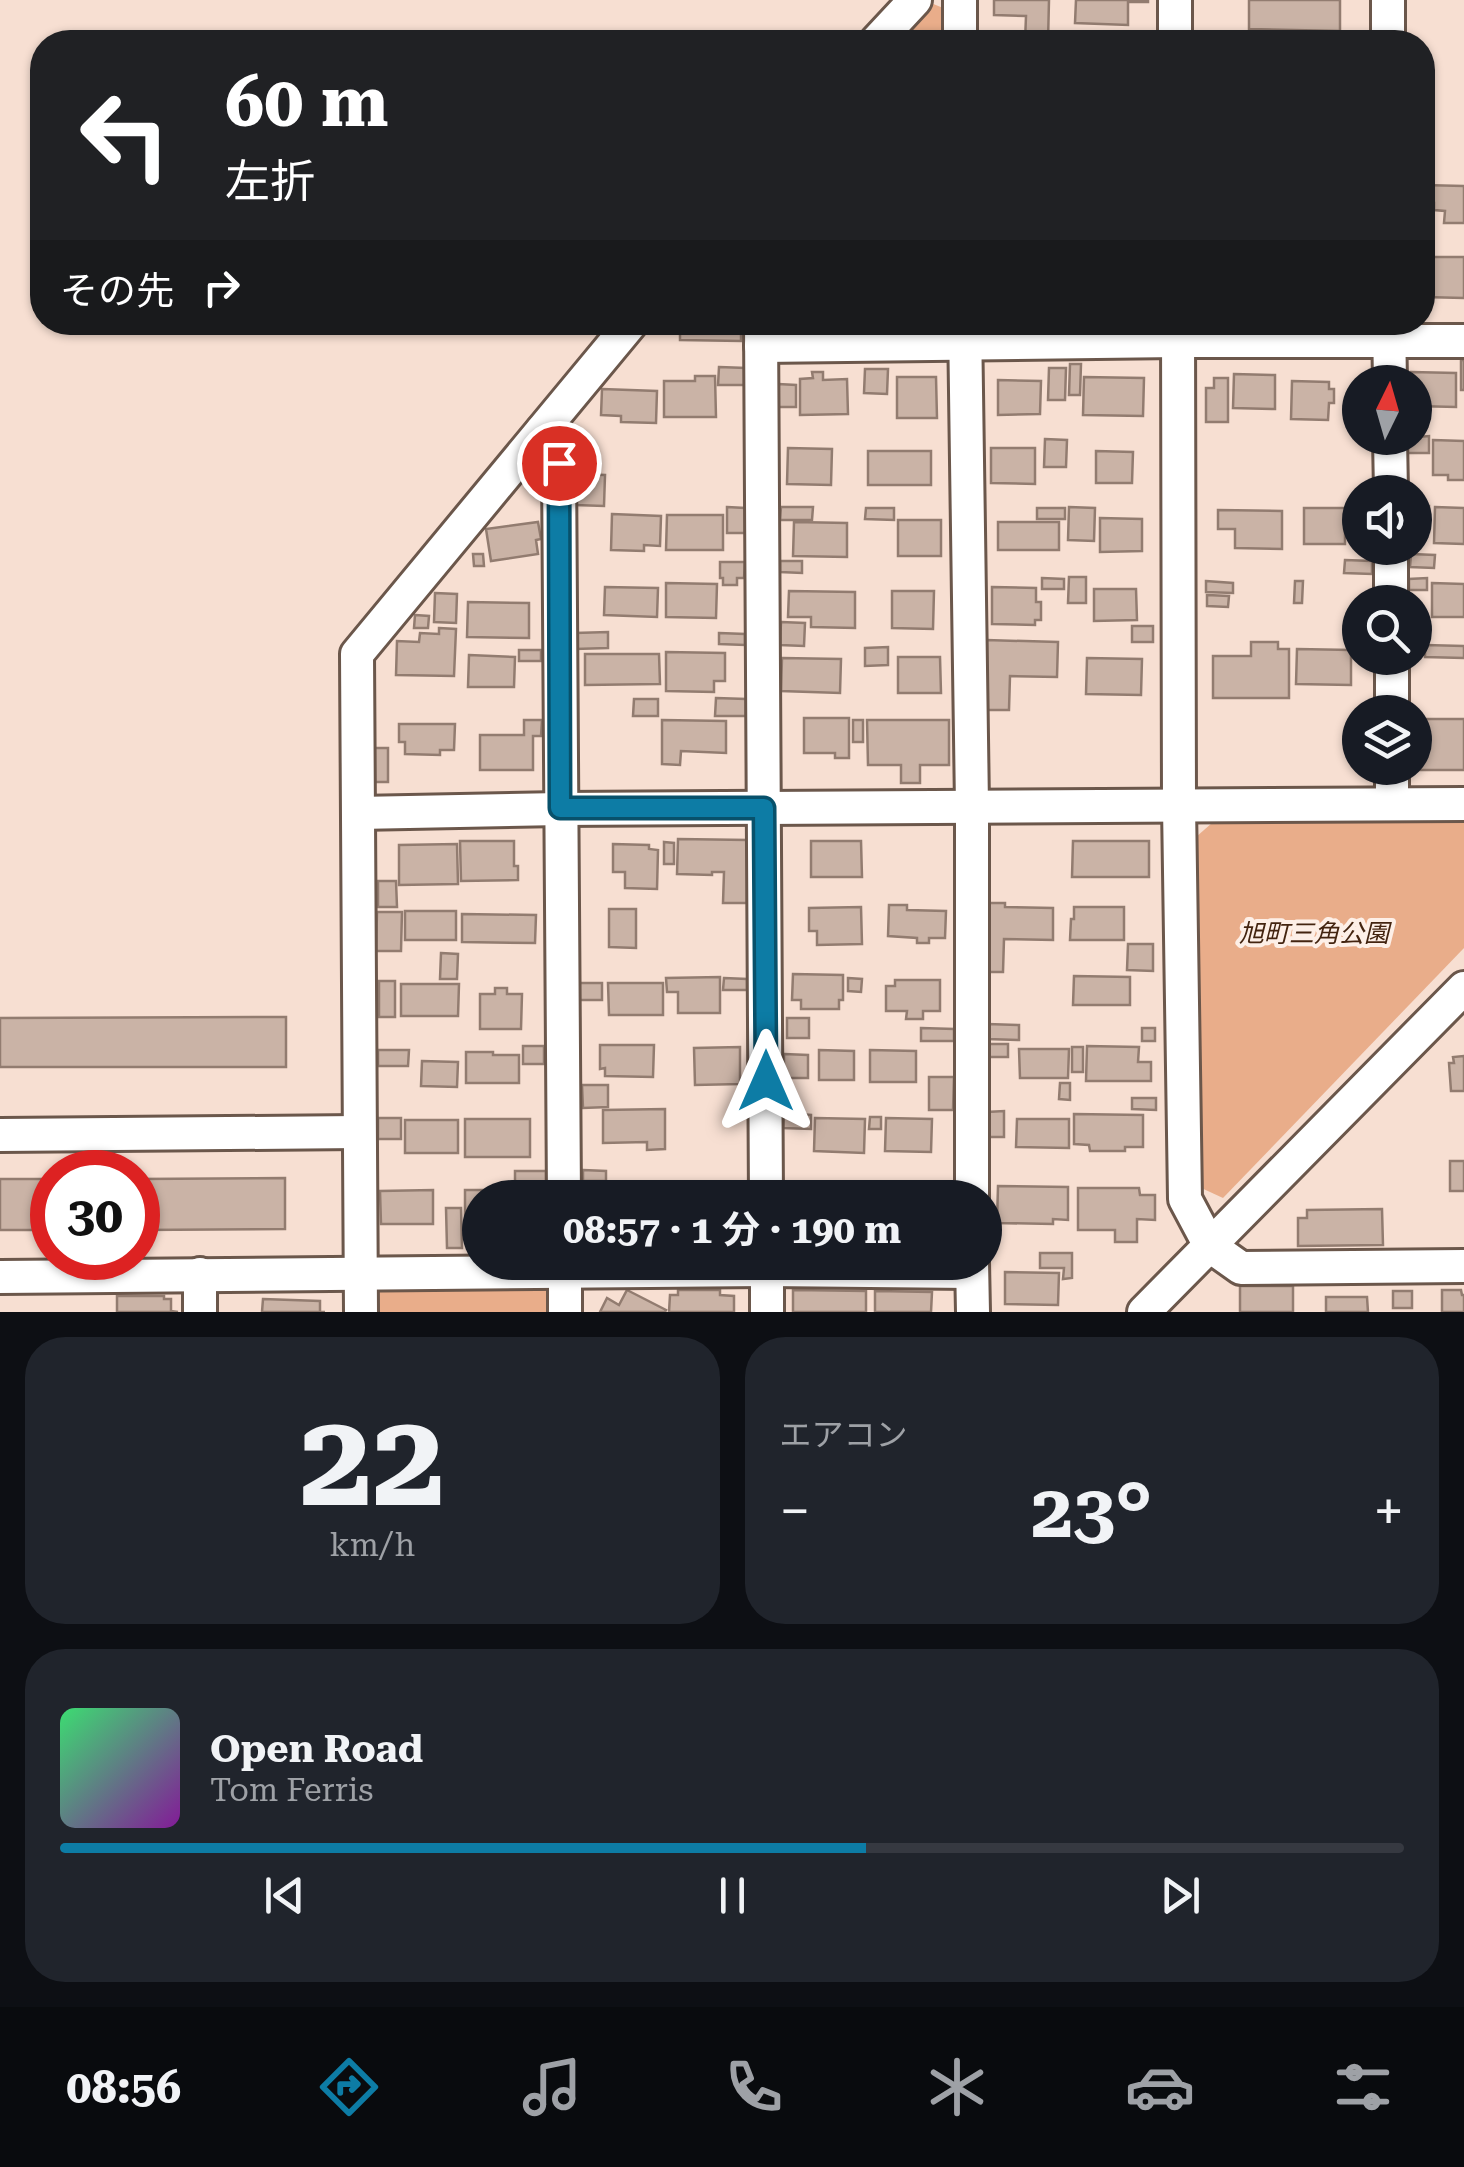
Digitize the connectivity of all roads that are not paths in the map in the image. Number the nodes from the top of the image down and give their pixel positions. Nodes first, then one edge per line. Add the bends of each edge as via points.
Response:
1 (915, 0) edge
2 (960, 0) edge
3 (1175, 0) edge
4 (1388, 0) edge
5 (887, 30) edge
6 (960, 30) edge
7 (1176, 30) edge
8 (1388, 30) edge
9 (621, 335) edge
10 (761, 335) edge
11 (965, 335) edge
12 (1178, 335) edge
13 (1390, 335) edge
14 (1415, 335) edge
15 (1464, 341) edge
16 (1390, 365) edge
17 (542, 431) junction
18 (1392, 785) edge
19 (1392, 804) junction
20 (1464, 804) edge
21 (972, 806) junction
22 (1180, 806) junction
23 (560, 808) junction
24 (764, 808) junction
25 (358, 813) junction
26 (1464, 988) edge
27 (359, 1132) junction
28 (0, 1135) edge
29 (564, 1180) edge
30 (766, 1180) edge
31 (972, 1180) edge
32 (1210, 1246) junction
33 (1464, 1266) edge
34 (462, 1271) edge
35 (200, 1274) junction
36 (361, 1274) junction
37 (1180, 1275) junction
38 (0, 1277) edge
39 (564, 1280) edge
40 (767, 1280) edge
41 (973, 1280) edge
42 (200, 1312) edge
43 (361, 1312) edge
44 (565, 1312) edge
45 (767, 1312) edge
46 (974, 1312) edge
47 (1144, 1312) edge
48 (1182, 1312) edge

1 - 5 street
2 - 6 street
3 - 7 street
4 - 8 street
9 - 17 street
10 - 24 street
11 - 21 street
12 - 22 street
13 - 16 street
14 - 15 street
17 - 23 street via 559,463
17 - 25 street via 357,654
18 - 19 street
19 - 20 street
19 - 22 street
21 - 22 street
21 - 24 street
21 - 31 street
22 - 32 street via 1184,1200
23 - 24 street
23 - 25 street
23 - 29 street
24 - 30 street
25 - 27 street
26 - 32 street
27 - 28 street
27 - 36 street
32 - 33 street via 1241,1268
32 - 37 street
34 - 36 street
35 - 36 street
35 - 38 street
35 - 42 street
36 - 43 street
37 - 47 street
37 - 48 street
39 - 44 street
40 - 45 street
41 - 46 street

